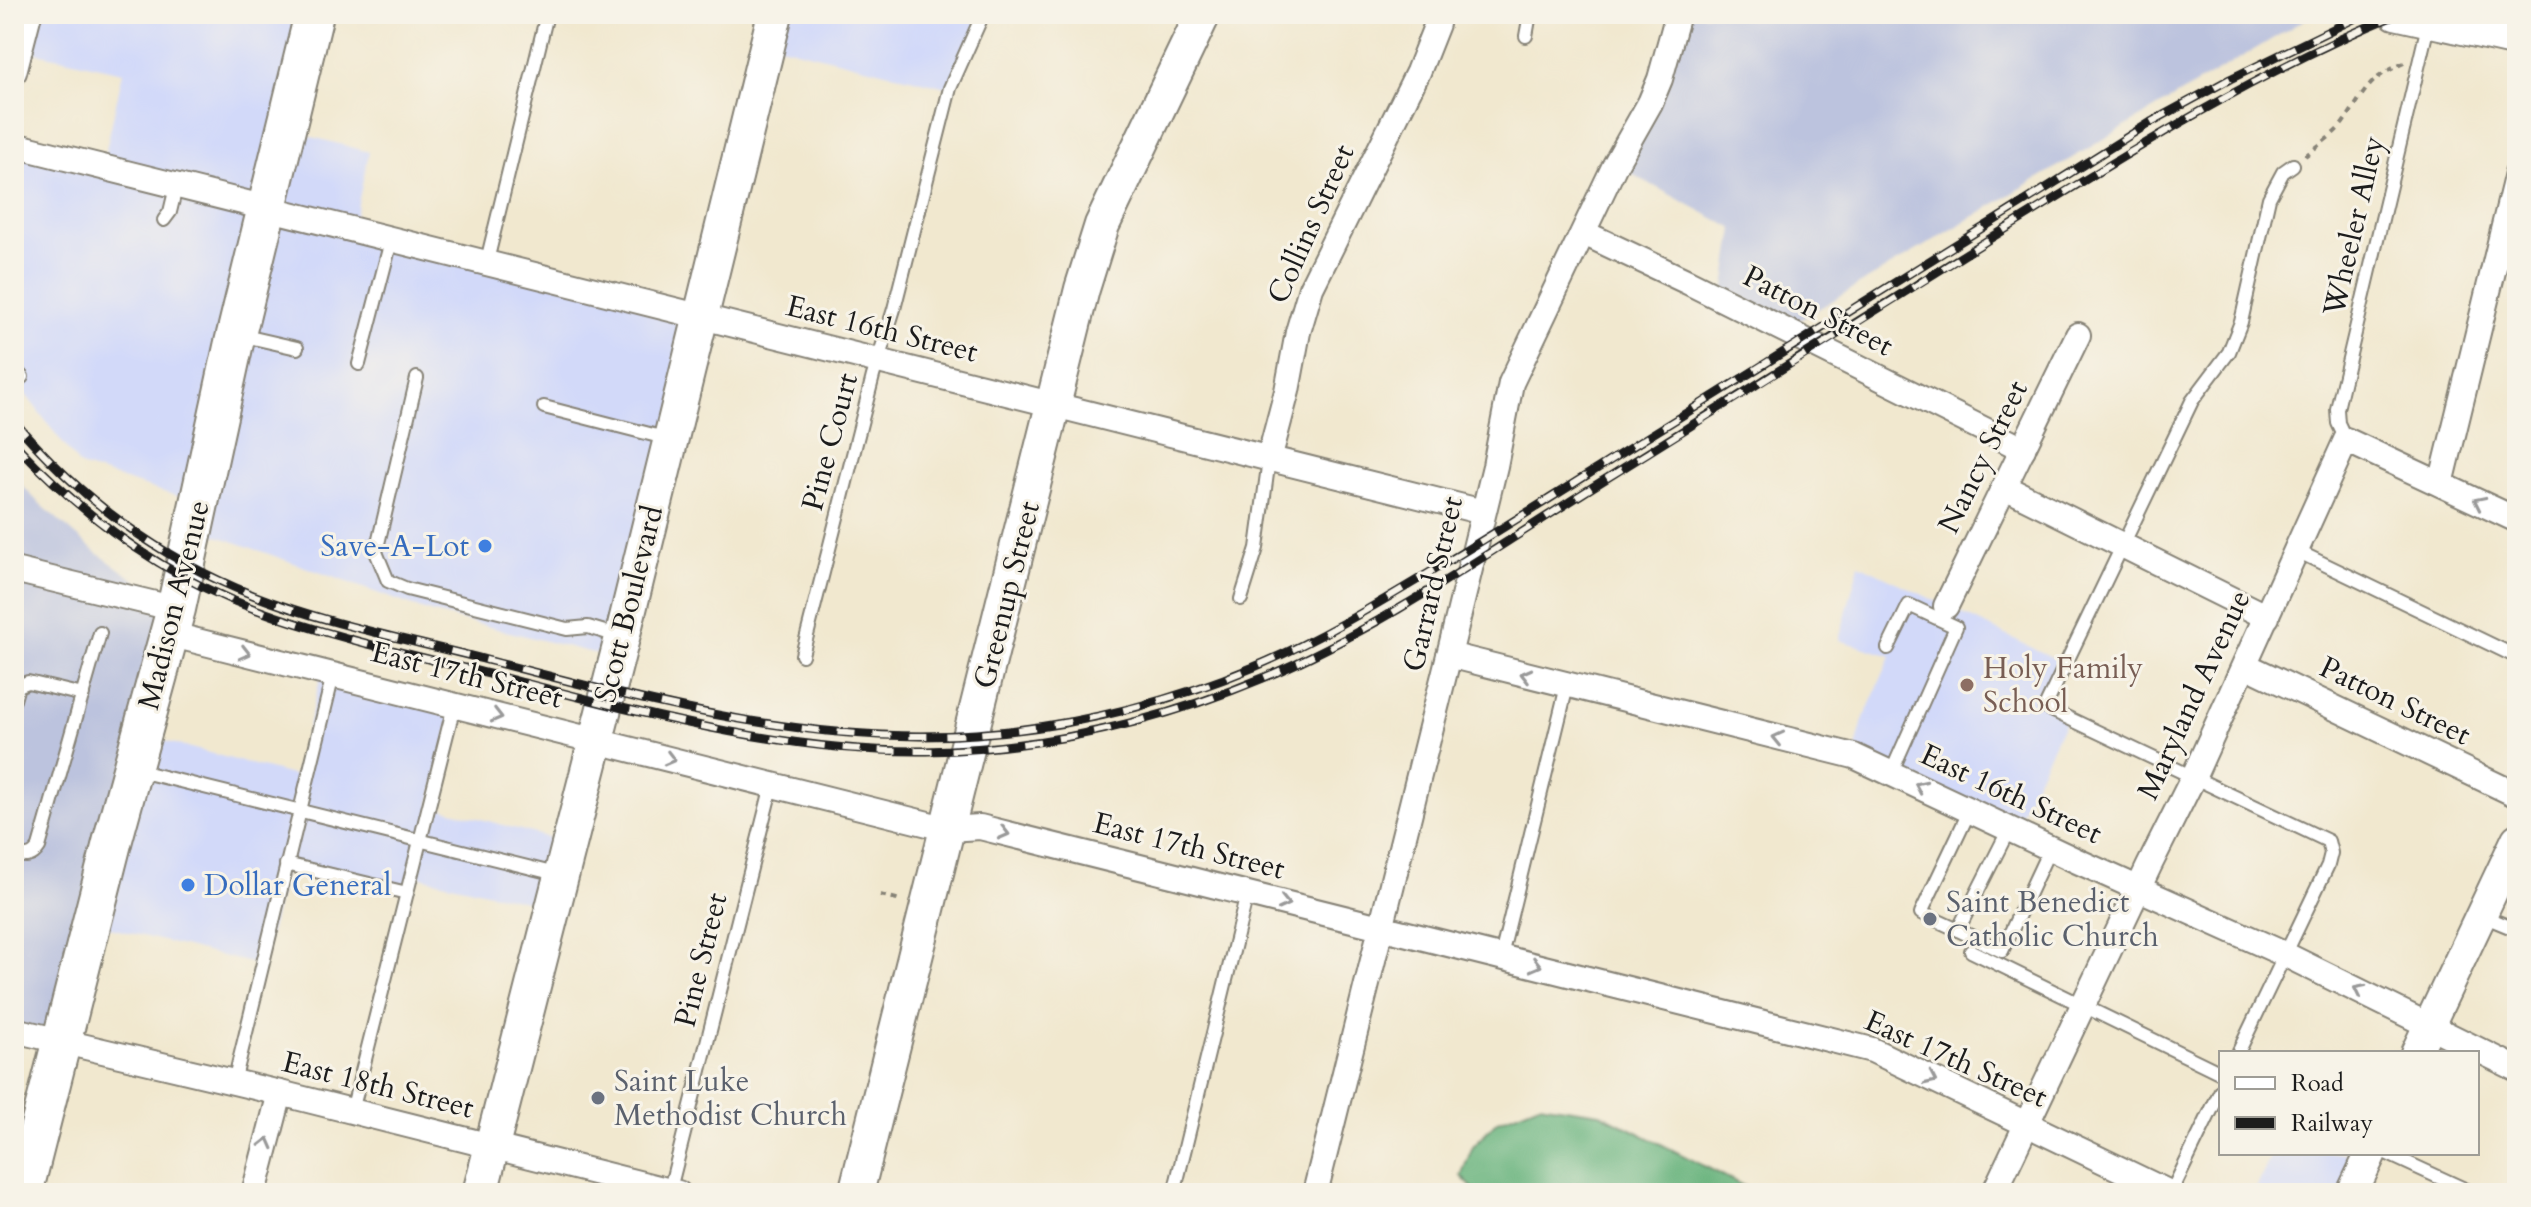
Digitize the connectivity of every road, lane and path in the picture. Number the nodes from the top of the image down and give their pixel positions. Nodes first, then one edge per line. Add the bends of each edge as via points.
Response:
1 (29, 14) edge
2 (314, 14) edge
3 (547, 14) edge
4 (775, 14) edge
5 (983, 14) edge
6 (1203, 14) edge
7 (1530, 14) edge
8 (1678, 14) edge
9 (2395, 14) edge
10 (2430, 18) edge
11 (1437, 24) dead end
12 (1526, 36) dead end
13 (2517, 41) edge
14 (2421, 55) junction
15 (14, 72) edge
16 (14, 145) edge
17 (2293, 165) joint
18 (2517, 173) edge
19 (176, 187) junction
20 (266, 209) junction
21 (164, 220) dead end
22 (1584, 233) junction
23 (391, 241) junction
24 (486, 265) junction
25 (701, 318) junction
26 (236, 334) junction
27 (2078, 335) dead end
28 (297, 348) dead end
29 (879, 361) junction
30 (359, 364) dead end
31 (417, 378) dead end
32 (1054, 404) junction
33 (544, 407) dead end
34 (671, 440) junction
35 (2346, 440) junction
36 (2023, 449) junction
37 (1269, 459) junction
38 (2441, 484) junction
39 (2005, 487) junction
40 (1483, 512) junction
41 (2517, 520) edge
42 (2122, 545) junction
43 (2297, 551) junction
44 (14, 570) edge
45 (1241, 599) dead end
46 (1946, 606) dead end
47 (2267, 617) junction
48 (173, 621) junction
49 (100, 633) dead end
50 (622, 638) junction
51 (1888, 648) dead end
52 (802, 655) dead end
53 (1449, 655) junction
54 (2517, 657) edge
55 (2245, 665) junction
56 (333, 675) junction
57 (1567, 686) junction
58 (83, 695) junction
59 (14, 700) edge
60 (454, 706) junction
61 (594, 740) junction
62 (132, 769) junction
63 (1891, 773) junction
64 (2193, 778) junction
65 (772, 785) junction
66 (2517, 795) edge
67 (299, 810) junction
68 (1970, 810) junction
69 (948, 829) junction
70 (2009, 829) junction
71 (2517, 839) edge
72 (420, 841) junction
73 (2050, 848) junction
74 (14, 854) edge
75 (286, 864) junction
76 (560, 875) junction
77 (2138, 889) junction
78 (407, 893) junction
79 (1247, 894) junction
80 (880, 895) dead end
81 (903, 900) dead end
82 (2482, 916) junction
83 (1381, 926) junction
84 (1958, 930) junction
85 (2517, 930) edge
86 (1971, 951) dead end
87 (2284, 954) junction
88 (1501, 956) junction
89 (2084, 1005) junction
90 (2429, 1024) junction
91 (14, 1030) edge
92 (62, 1042) junction
93 (2239, 1051) edge
94 (2417, 1051) edge
95 (2517, 1069) edge
96 (2219, 1072) edge
97 (234, 1082) junction
98 (280, 1093) junction
99 (2219, 1094) edge
100 (352, 1111) junction
101 (2026, 1124) junction
102 (491, 1147) junction
103 (2370, 1155) edge
104 (2390, 1155) edge
105 (672, 1192) edge
106 (23, 1193) edge
107 (254, 1193) edge
108 (480, 1193) edge
109 (856, 1193) edge
110 (1174, 1193) edge
111 (1315, 1193) edge
112 (1994, 1193) edge
113 (2171, 1193) edge
114 (2352, 1193) edge
115 (2473, 1193) edge

1 - 15 street
2 - 20 main road, Madison Avenue
3 - 24 lane
4 - 25 main road, Scott Boulevard
5 - 29 lane, Pine Court via 950,88
6 - 32 main road, Greenup Street via 1102,225
7 - 12 lane
8 - 22 street, Garrard Street via 1650,103
9 - 10 street
10 - 13 street
10 - 14 lane, Wheeler Alley
11 - 37 street, Collins Street via 1311,288
14 - 17 path via 2368,84 2342,125
14 - 35 lane, Wheeler Alley via 2337,409
16 - 19 street, East 16th Street
17 - 42 lane via 2269,198 2241,322 2229,352 2192,401
18 - 38 street
19 - 20 street, East 16th Street
19 - 21 lane
20 - 23 street, East 16th Street
20 - 26 main road, Madison Avenue
22 - 36 street, Patton Street
22 - 40 street, Garrard Street via 1511,383
23 - 24 street, East 16th Street
23 - 30 lane
24 - 25 street, East 16th Street
25 - 29 street, East 16th Street
25 - 34 main road, Scott Boulevard
26 - 28 lane
26 - 48 main road, Madison Avenue
27 - 36 street, Nancy Street
29 - 32 street, East 16th Street
29 - 52 lane, Pine Court
31 - 50 lane via 376,552 388,581 567,629 588,627
32 - 37 street, East 16th Street
32 - 69 main road, Greenup Street
33 - 34 lane
34 - 50 main road, Scott Boulevard
35 - 38 street
35 - 43 street, Maryland Avenue
36 - 39 street, Nancy Street
37 - 40 street, East 16th Street
37 - 45 lane via 1257,548
41 -> 38 street
39 - 42 street
39 - 46 street, Nancy Street
40 - 53 street, Garrard Street
42 - 47 street
42 - 64 lane via 2045,707
43 - 47 street, Maryland Avenue
43 - 54 lane
44 - 48 street, East 17th Street
47 - 55 street, Maryland Avenue
48 -> 56 street, East 17th Street
48 - 62 main road, Madison Avenue
49 - 58 lane
50 - 61 main road, Scott Boulevard
51 - 63 lane via 1909,605 1956,627
57 -> 53 street, East 16th Street
53 - 83 street, Garrard Street
55 - 64 street, Maryland Avenue
55 - 66 street, Patton Street
56 - 60 street, East 17th Street
56 - 67 lane
63 -> 57 street, East 16th Street via 1837,751
57 - 88 lane
58 - 59 lane via 28,682 18,686
58 - 74 lane via 39,847 34,855
60 -> 61 street, East 17th Street
60 - 72 lane
61 -> 65 street, East 17th Street
61 - 76 main road, Scott Boulevard
62 - 67 lane
62 - 92 main road, Madison Avenue
68 -> 63 street, East 16th Street
64 - 77 street, Maryland Avenue
64 - 87 lane via 2328,841 2328,865
65 - 69 street, East 17th Street
65 - 105 lane, Pine Street
67 - 72 lane
67 - 75 lane
68 - 70 street, East 16th Street
68 - 84 lane via 1921,913
69 -> 79 street, East 17th Street via 980,827
69 - 109 main road, Greenup Street
70 - 73 street, East 16th Street
70 - 84 lane
71 - 82 street
72 - 76 lane
72 - 78 lane
73 - 77 street, East 16th Street
73 - 84 lane via 2002,951
75 - 78 lane
75 - 97 lane
76 - 102 main road, Scott Boulevard
77 - 87 street, East 16th Street
77 - 89 street, Maryland Avenue
78 - 100 lane
79 -> 83 street, East 17th Street
79 - 110 lane
80 - 81 path
82 - 85 lane
82 - 90 street
83 - 88 street, East 17th Street
83 - 111 street, Garrard Street
86 - 89 lane
90 -> 87 street, East 16th Street
87 - 93 lane
88 -> 101 street, East 17th Street via 1872,1050
89 - 96 lane
89 - 101 street, Maryland Avenue
90 - 94 street
90 - 95 street, East 16th Street
91 - 92 street, East 18th Street
92 - 97 street, East 18th Street
92 - 106 main road, Madison Avenue
97 - 98 street, East 18th Street
98 - 100 street, East 18th Street
107 -> 98 street
99 - 113 lane
100 - 102 street, East 18th Street
101 - 112 street, Maryland Avenue
101 - 113 street, East 17th Street
102 - 105 street, East 18th Street
102 - 108 main road, Scott Boulevard
103 - 114 street
104 - 115 lane

